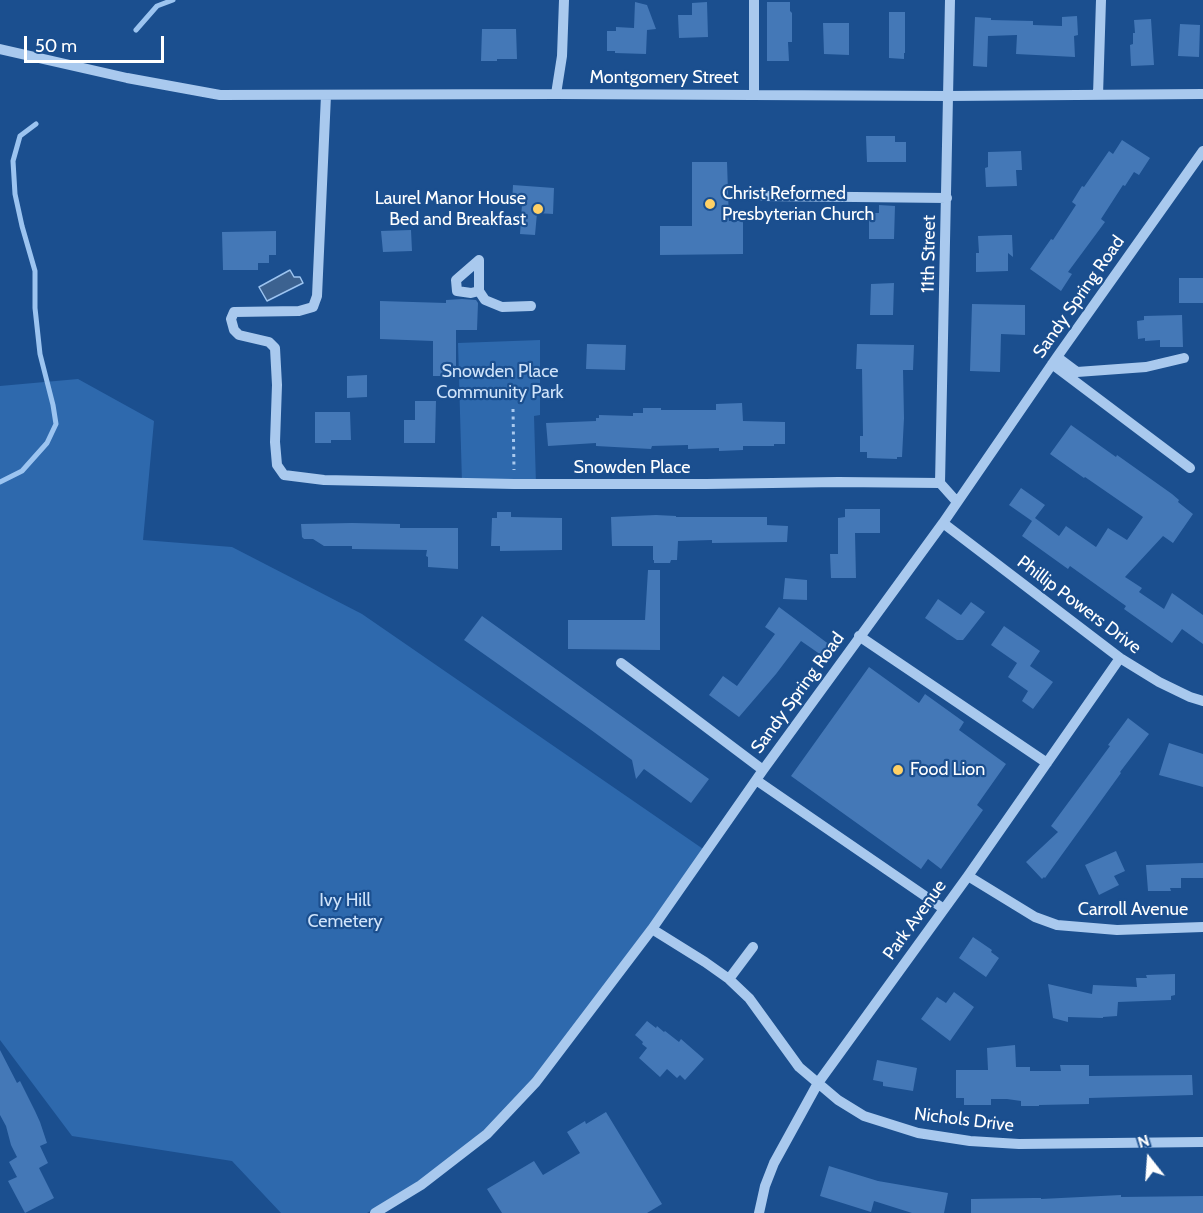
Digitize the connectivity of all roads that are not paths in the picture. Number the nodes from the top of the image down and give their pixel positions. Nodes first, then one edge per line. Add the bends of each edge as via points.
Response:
1 (564, 0) edge
2 (754, 0) edge
3 (950, 0) edge
4 (1101, 0) edge
5 (0, 49) edge
6 (556, 94) junction
7 (1203, 94) edge
8 (326, 95) junction
9 (754, 95) junction
10 (1098, 95) junction
11 (949, 96) junction
12 (1203, 151) edge
13 (763, 196) dead end
14 (947, 198) junction
15 (479, 291) dead end
16 (531, 306) dead end
17 (1184, 358) dead end
18 (1054, 361) junction
19 (1190, 468) dead end
20 (940, 483) junction
21 (957, 502) junction
22 (943, 524) junction
23 (859, 636) junction
24 (1120, 658) junction
25 (621, 663) dead end
26 (1203, 701) edge
27 (1047, 764) junction
28 (763, 770) junction
29 (756, 780) junction
30 (968, 876) junction
31 (944, 909) junction
32 (1203, 927) edge
33 (652, 929) junction
34 (753, 947) dead end
35 (729, 979) junction
36 (818, 1083) junction
37 (1203, 1142) edge
38 (375, 1213) edge
39 (759, 1213) edge

1 - 6 street
2 - 9 street
3 - 11 street, 11th Street
4 - 10 street
5 - 8 street, Montgomery Street via 220,95
6 - 8 street, Montgomery Street
6 - 9 street, Montgomery Street
7 - 10 street, Montgomery Street
8 - 20 street, Snowden Place via 317,296 313,307 299,311 234,312 231,319 239,335 269,342 275,348 275,442 277,465 284,475 324,480 514,484
9 - 11 street, Montgomery Street
10 - 11 street, Montgomery Street
11 - 14 street, 11th Street
12 - 18 street, Sandy Spring Road
13 - 14 street
14 - 20 street, 11th Street
15 - 16 street via 485,300 502,307
17 - 18 street via 1146,367 1077,372
18 - 19 street
18 - 21 street, Sandy Spring Road
20 - 21 street
21 - 22 street, Sandy Spring Road
22 - 23 street, Sandy Spring Road
22 - 24 street, Phillip Powers Drive
23 - 27 street
23 - 28 street, Sandy Spring Road
24 - 26 street, Phillip Powers Drive via 1159,682
24 - 27 street, Park Avenue
25 - 28 street
27 - 30 street, Park Avenue
28 - 29 street, Sandy Spring Road
29 - 31 street
29 - 33 street, Sandy Spring Road
30 - 31 street, Park Avenue
30 - 32 street, Carroll Avenue via 1035,917 1057,925 1117,930
31 - 36 street, Park Avenue
33 - 35 street, Nichols Drive
33 - 38 street, Sandy Spring Road via 536,1082 487,1134 421,1185
34 - 35 street
35 - 36 street, Nichols Drive via 749,999 799,1067
36 - 37 street, Nichols Drive via 864,1116 918,1133 970,1141
36 - 39 street, Park Avenue via 774,1162

